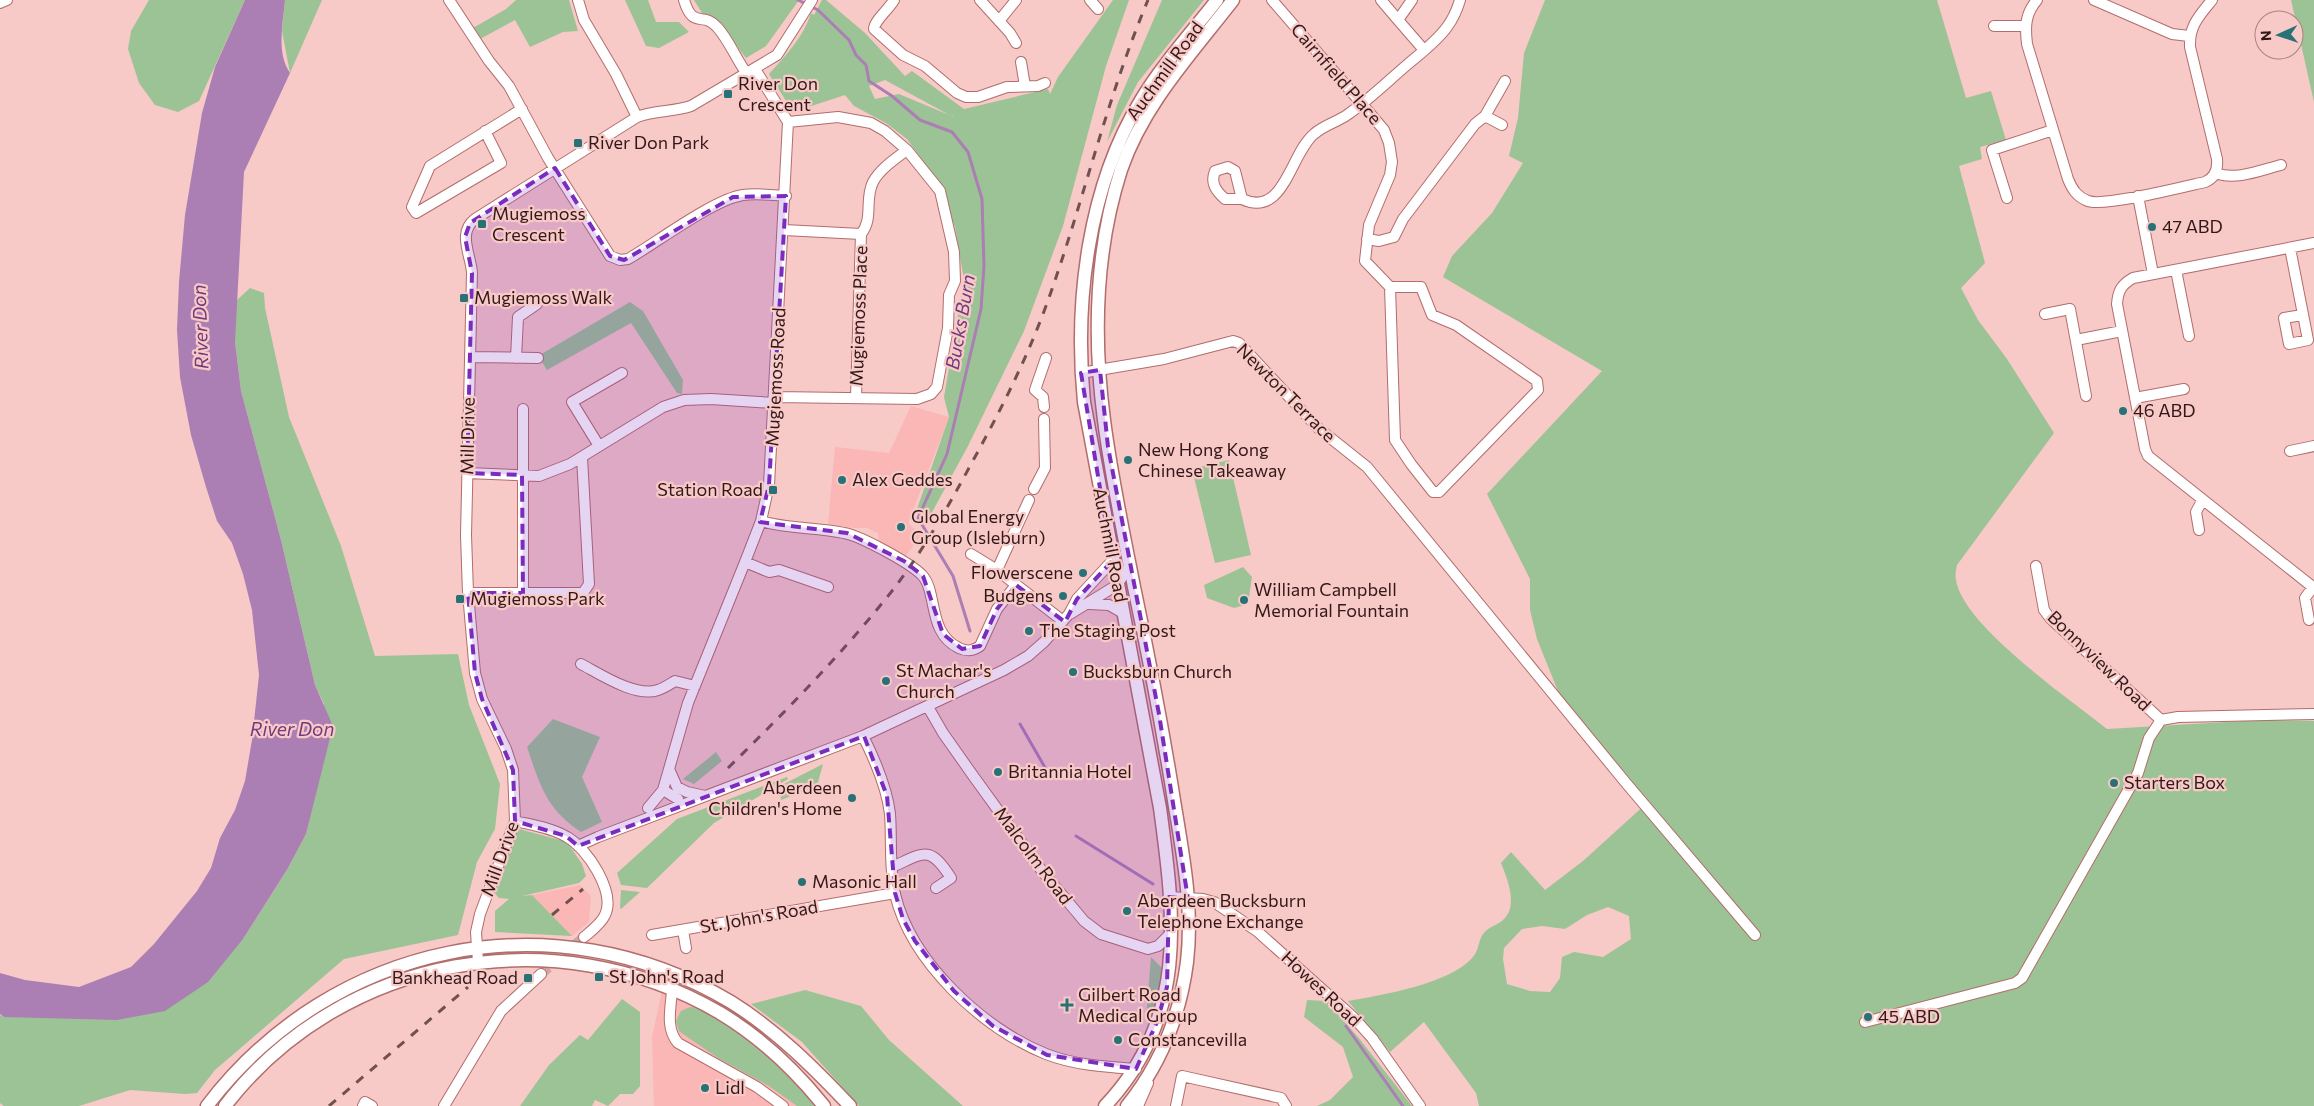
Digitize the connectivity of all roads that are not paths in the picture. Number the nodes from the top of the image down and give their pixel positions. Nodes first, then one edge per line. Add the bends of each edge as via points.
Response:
1 (7, 0) edge
2 (449, 0) edge
3 (578, 0) edge
4 (684, 0) edge
5 (812, 0) edge
6 (894, 0) edge
7 (980, 0) edge
8 (1016, 0) edge
9 (1090, 0) edge
10 (1217, 0) edge
11 (1233, 0) edge
12 (1272, 0) edge
13 (1381, 0) edge
14 (1412, 0) edge
15 (1460, 0) edge
16 (2037, 0) edge
17 (2094, 0) edge
18 (2212, 0) edge
19 (0, 3) edge
20 (1098, 8) dead end
21 (1398, 20) junction
22 (999, 21) junction
23 (1994, 26) dead end
24 (2025, 26) junction
25 (2189, 36) junction
26 (1016, 43) dead end
27 (1424, 50) junction
28 (1022, 62) dead end
29 (751, 71) junction
30 (1505, 81) dead end
31 (1045, 83) dead end
32 (1024, 86) junction
33 (1362, 104) junction
34 (522, 109) junction
35 (1485, 116) junction
36 (637, 117) junction
37 (788, 122) junction
38 (1502, 125) dead end
39 (2053, 130) junction
40 (485, 131) junction
41 (906, 150) junction
42 (2281, 166) dead end
43 (555, 168) junction
44 (2216, 173) junction
45 (786, 196) junction
46 (2138, 196) junction
47 (2007, 198) dead end
48 (1242, 199) dead end
49 (784, 230) junction
50 (861, 234) junction
51 (1366, 239) junction
52 (2314, 243) edge
53 (2290, 248) junction
54 (2176, 270) junction
55 (2153, 274) junction
56 (1390, 287) junction
57 (537, 304) dead end
58 (2045, 314) dead end
59 (2303, 315) dead end
60 (2122, 331) junction
61 (2189, 336) dead end
62 (2076, 340) junction
63 (470, 357) junction
64 (516, 358) junction
65 (538, 358) dead end
66 (1046, 358) dead end
67 (1100, 370) junction
68 (1081, 372) junction
69 (622, 373) dead end
70 (2184, 389) dead end
71 (2086, 396) dead end
72 (856, 398) junction
73 (2135, 398) junction
74 (774, 400) junction
75 (1044, 407) dead end
76 (523, 409) dead end
77 (1044, 419) dead end
78 (599, 446) junction
79 (2314, 446) edge
80 (2290, 451) dead end
81 (582, 456) junction
82 (467, 473) junction
83 (522, 475) junction
84 (1034, 489) dead end
85 (1029, 500) dead end
86 (2202, 501) junction
87 (760, 521) junction
88 (2199, 530) dead end
89 (971, 554) dead end
90 (1112, 561) junction
91 (745, 562) junction
92 (1130, 565) junction
93 (2036, 566) dead end
94 (997, 570) junction
95 (1016, 585) junction
96 (1117, 585) junction
97 (828, 586) dead end
98 (2313, 588) edge
99 (468, 593) junction
100 (523, 593) junction
101 (1087, 604) junction
102 (1123, 613) junction
103 (1066, 618) junction
104 (2309, 620) dead end
105 (580, 664) dead end
106 (695, 686) junction
107 (928, 707) junction
108 (2314, 714) edge
109 (2161, 720) junction
110 (863, 736) junction
111 (669, 768) junction
112 (663, 790) junction
113 (706, 796) junction
114 (678, 799) dead end
115 (648, 808) dead end
116 (515, 821) junction
117 (578, 846) junction
118 (892, 867) junction
119 (936, 888) dead end
120 (895, 893) junction
121 (1169, 897) junction
122 (1188, 899) junction
123 (683, 930) junction
124 (1171, 934) junction
125 (1756, 934) dead end
126 (652, 935) dead end
127 (584, 938) tunnel mouth
128 (477, 947) junction
129 (686, 948) dead end
130 (478, 962) junction
131 (541, 974) tunnel mouth
132 (672, 990) junction
133 (1865, 1022) dead end
134 (1136, 1069) junction
135 (1153, 1070) junction
136 (207, 1106) edge
137 (225, 1106) edge
138 (363, 1106) edge
139 (372, 1106) edge
140 (444, 1106) edge
141 (783, 1106) edge
142 (824, 1106) edge
143 (850, 1106) edge
144 (1105, 1106) edge
145 (1126, 1106) edge
146 (1138, 1106) edge
147 (1176, 1106) edge
148 (1286, 1106) edge
149 (1420, 1106) edge

1 - 19 street
2 - 34 street
3 - 36 street via 584,20
4 - 29 street via 688,14 712,22
5 - 29 street via 777,55
6 - 32 street via 875,23 874,29 957,93 974,98 1007,87
7 - 22 street
8 - 22 street
9 - 20 street
10 - 68 main road, Auchmill Road via 1141,99 1112,160 1088,254 1080,343
11 - 67 main road, Auchmill Road via 1155,103 1122,169 1108,224 1098,285
12 - 33 street, Cairnfield Place
13 - 21 street
14 - 21 street
15 - 27 street via 1446,29
16 - 24 street
17 - 25 street via 2172,34
18 - 25 street via 2193,22
21 - 27 street
22 - 26 street
23 - 24 street
24 - 39 street via 2027,44
25 - 44 street via 2217,159
27 - 33 street
28 - 32 street
29 - 36 street, Mill Drive via 691,106
29 - 37 street
30 - 35 street
31 - 32 street
33 - 48 street via 1307,140 1277,194 1257,203
33 - 51 street, Cairnfield Place via 1384,130 1392,162
34 - 40 street
34 - 43 street
35 - 38 street
35 - 51 street via 1475,124 1394,237 1379,241
36 - 43 street, Mill Drive
37 - 41 street via 838,117 861,120 885,130
37 - 45 street, Mugiemoss Road
39 - 46 street via 2072,188 2080,197 2099,203
39 - 47 street via 1992,150
40 - 40 street via 430,166 412,207 416,214 502,163
41 - 50 street, Mugiemoss Place via 873,182 868,226
41 - 72 street via 940,191 954,252 956,281 949,295 942,365 936,390 924,398
42 - 44 street via 2234,176
43 - 45 street via 610,256 620,260 628,259 734,197 747,194
43 - 63 street, Mill Drive via 466,228 472,273
44 - 46 street via 2205,182
45 - 49 street, Mugiemoss Road
46 - 55 street
49 - 50 street, Mugiemoss Place
49 - 74 street, Mugiemoss Road
50 - 72 street, Mugiemoss Place
51 - 56 street, Cairnfield Place via 1365,261
52 - 53 street
53 - 54 street
53 - 59 street
54 - 55 street
54 - 61 street
55 - 60 street via 2133,278 2118,292
56 - 56 street via 1395,440 1410,464 1436,493 1538,390 1537,381 1456,325 1432,315 1421,287
57 - 64 street via 518,317
58 - 62 street via 2070,309
60 - 62 street
60 - 73 street
62 - 71 street
63 - 64 street
63 - 82 street, Mill Drive
64 - 65 street
66 - 75 street via 1035,390 1044,397
67 - 68 street, Newton Terrace
67 - 92 main road, Auchmill Road via 1103,418
67 - 125 street, Newton Terrace via 1164,359 1233,340 1239,343 1318,428 1367,467 1626,783
68 - 90 main road, Auchmill Road
69 - 78 street via 572,402
70 - 73 street
72 - 74 street
73 - 86 street via 2148,456
74 - 78 street via 684,400 663,407
74 - 87 street, Mugiemoss Road via 769,485
76 - 83 street
77 - 84 street via 1044,468
78 - 81 street
79 - 80 street
81 - 83 street via 539,476
81 - 100 street via 589,584 583,593
82 - 83 street
82 - 99 street, Mill Drive
83 - 100 street
85 - 94 street
86 - 88 street via 2196,512
86 - 98 street
87 - 91 street, Mugiemoss Road
87 - 95 street via 847,533 904,561 923,576 943,634 962,649 970,651 980,646 997,609
89 - 94 street
90 - 96 main road, Auchmill Road
90 - 103 street via 1077,599
91 - 97 street via 770,572 779,570
91 - 106 street, Mugiemoss Road
92 - 96 street
92 - 122 main road, Auchmill Road via 1159,714
93 - 109 street, Bonnyview Road via 2044,610 2050,618
94 - 95 street
95 - 103 street
96 - 101 street
96 - 102 main road, Auchmill Road
98 - 104 street via 2305,598
99 - 100 street
99 - 116 street, Mill Drive via 475,673 482,699 513,770
101 - 102 street via 1109,605
101 - 103 street
102 - 121 main road, Auchmill Road via 1160,808
103 - 107 street via 1028,656
105 - 106 street via 627,688 646,692 676,681
106 - 111 street, Mugiemoss Road
107 - 110 street
107 - 124 street, Malcolm Road via 943,733 1042,871 1084,921 1101,934 1139,947 1154,948
108 - 109 street, Bonnyview Road
109 - 133 street via 2149,738 2138,773 2022,978 2015,983
110 - 113 street
110 - 118 street via 887,796
111 - 112 street, Mugiemoss Road
111 - 113 street via 677,787
112 - 114 street
112 - 115 street, Mugiemoss Road
113 - 117 street
116 - 117 street via 566,836
116 - 128 street, Mill Drive via 480,914
117 - 127 street via 600,877 608,897 606,915
118 - 119 street via 930,854 951,878
118 - 120 street
120 - 123 street, St. John's Road
120 - 134 street via 914,941 954,990 993,1026 1047,1055
121 - 122 street, Howes Road
121 - 124 main road, Auchmill Road
122 - 135 main road, Auchmill Road via 1188,944 1181,996
122 - 149 street, Howes Road via 1214,902 1257,932 1325,991 1372,1038
123 - 126 street, St. John's Road
123 - 129 street, St. John's Road
124 - 134 main road, Auchmill Road via 1164,1003
128 - 130 street, Mill Drive
128 - 136 main road via 388,969 322,1001 251,1055
128 - 143 main road via 578,948 667,971 746,1013 800,1056
130 - 132 main road via 560,961 618,971
130 - 137 main road via 400,981 332,1013 273,1056
131 - 140 street via 501,1012
132 - 141 street via 670,1024 673,1037
132 - 142 main road via 720,1013 767,1047
134 - 144 main road, Auchmill Road
135 - 145 main road, Auchmill Road
135 - 146 street
138 - 139 street via 365,1102
147 - 148 street via 1182,1076 1282,1098

